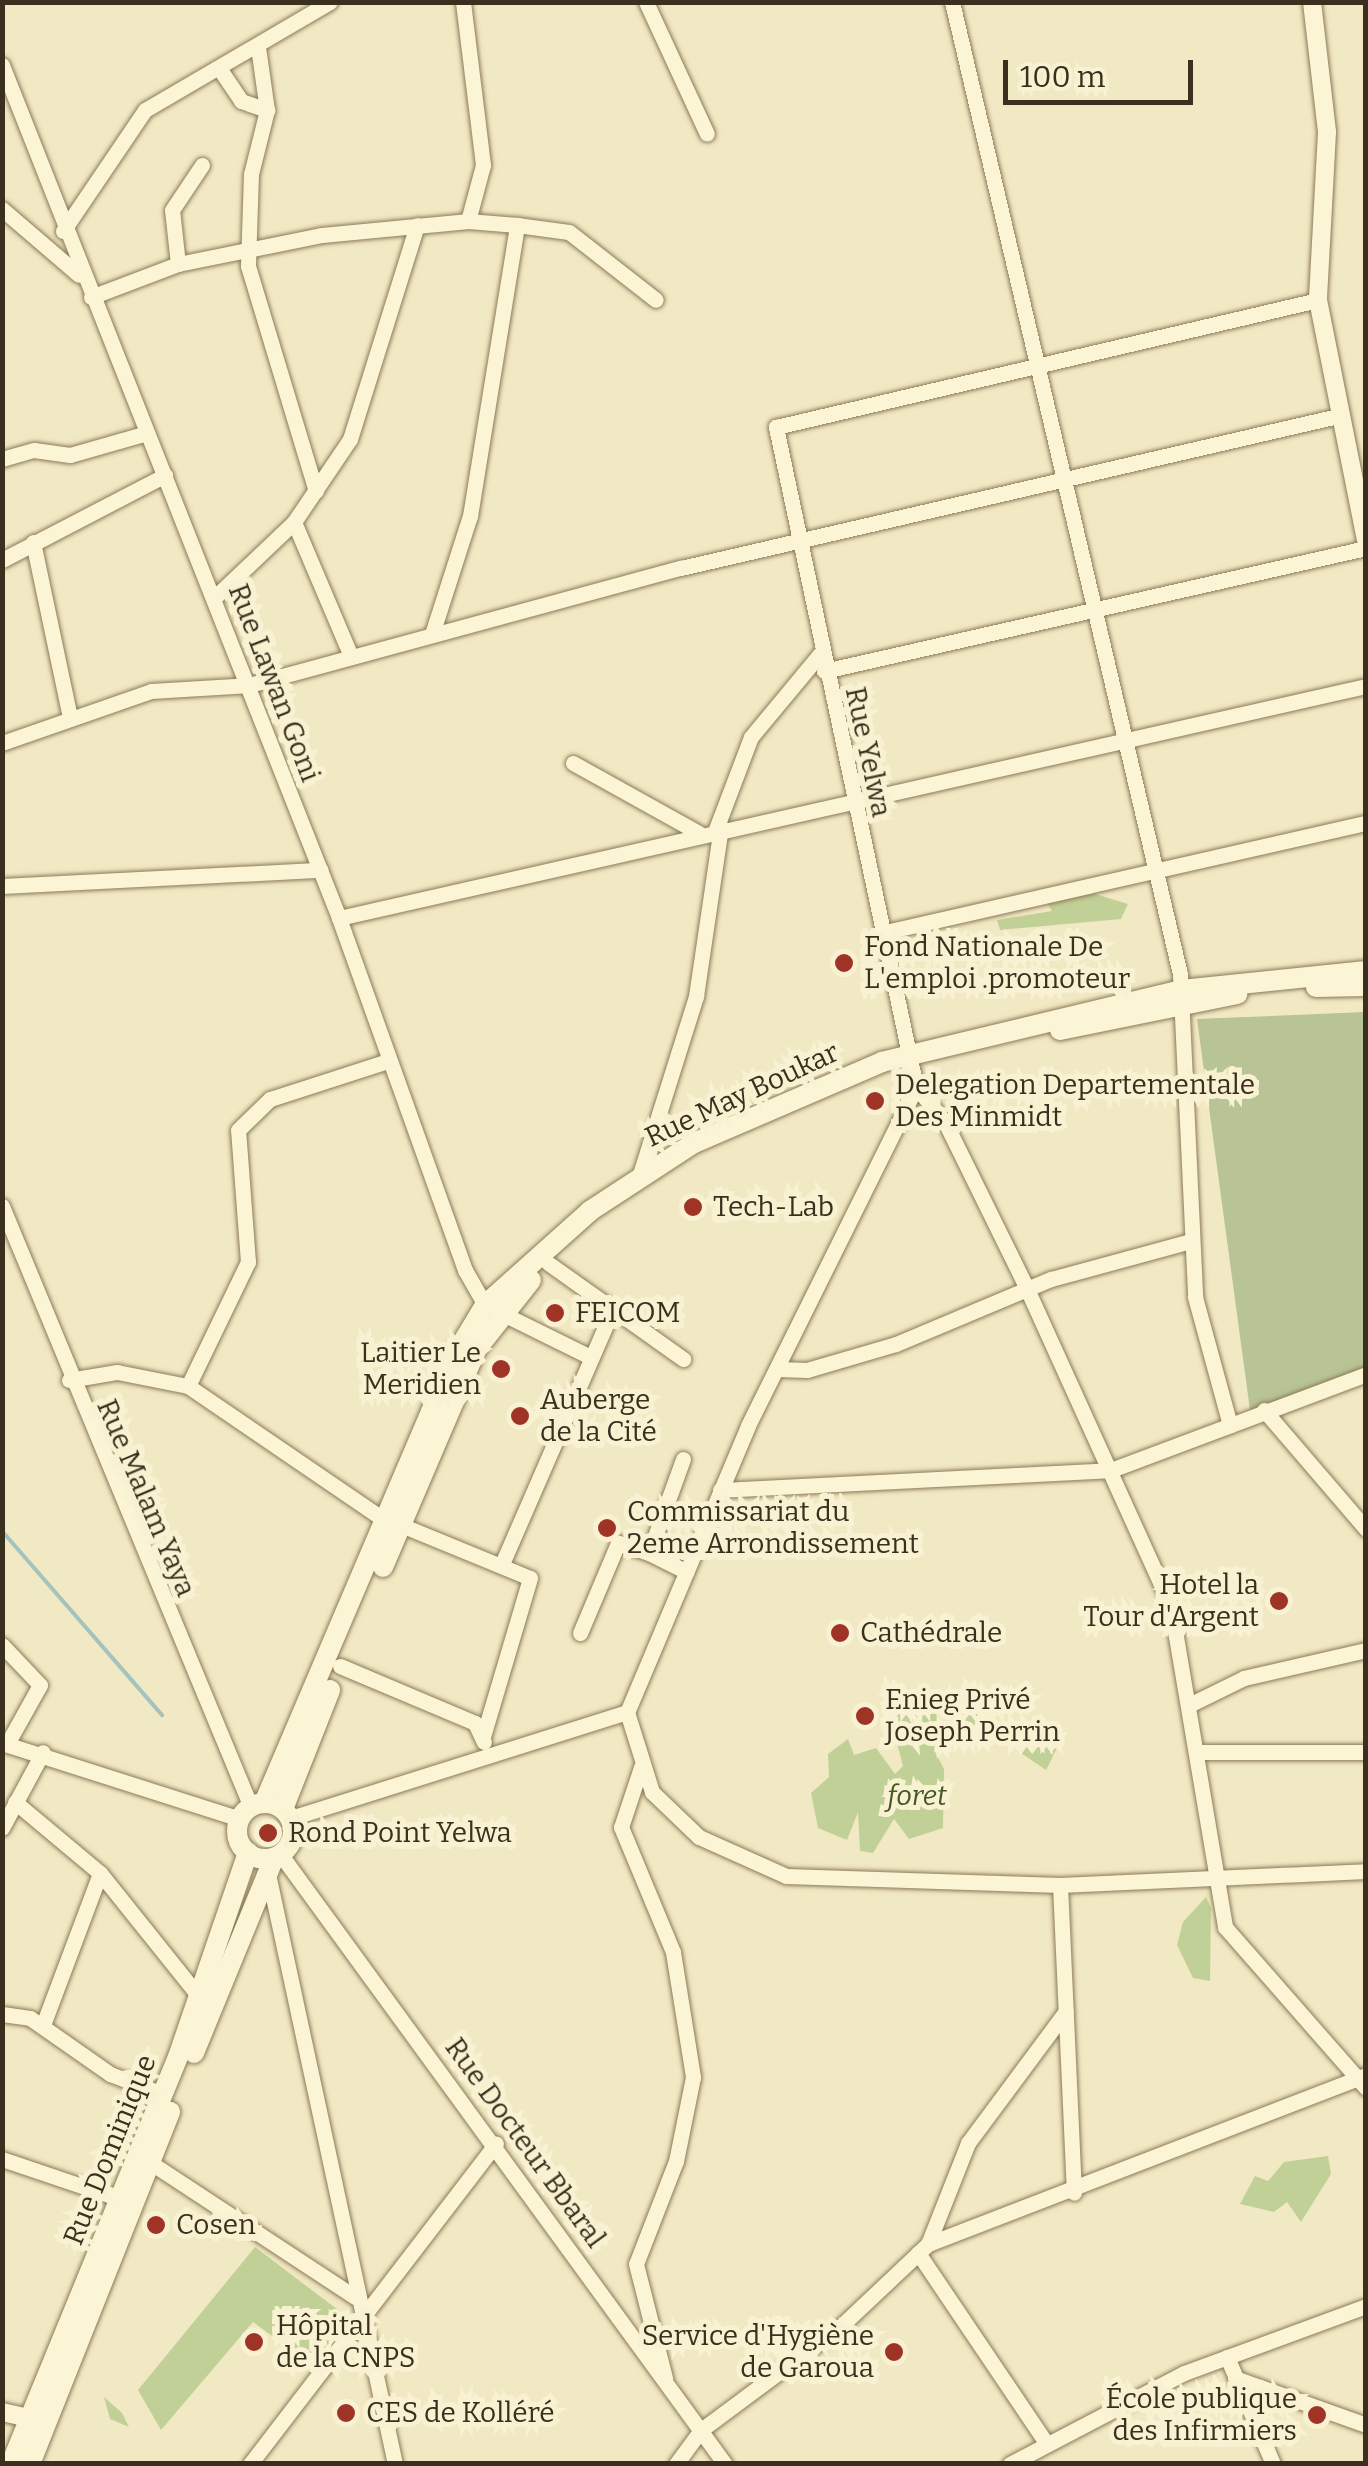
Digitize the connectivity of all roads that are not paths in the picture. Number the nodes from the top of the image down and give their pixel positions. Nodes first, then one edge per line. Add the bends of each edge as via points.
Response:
1 (330, 2) edge
2 (464, 2) edge
3 (646, 2) edge
4 (952, 2) edge
5 (1312, 2) edge
6 (258, 46) junction
7 (2, 65) edge
8 (219, 68) junction
9 (268, 110) junction
10 (707, 134) dead end
11 (202, 165) dead end
12 (2, 209) edge
13 (468, 221) junction
14 (517, 225) junction
15 (417, 226) junction
16 (63, 231) junction
17 (248, 256) junction
18 (178, 264) junction
19 (82, 277) junction
20 (90, 297) junction
21 (656, 300) dead end
22 (1318, 300) junction
23 (1038, 358) junction
24 (1338, 416) junction
25 (147, 433) junction
26 (2, 459) edge
27 (165, 475) junction
28 (1066, 475) junction
29 (316, 491) junction
30 (294, 522) junction
31 (1366, 541) edge
32 (33, 542) junction
33 (796, 542) junction
34 (1366, 548) edge
35 (2, 560) edge
36 (214, 598) junction
37 (1096, 613) junction
38 (433, 630) junction
39 (350, 654) junction
40 (822, 662) junction
41 (249, 685) junction
42 (1366, 686) edge
43 (70, 718) junction
44 (1128, 742) junction
45 (2, 743) edge
46 (573, 763) dead end
47 (852, 800) junction
48 (1366, 823) edge
49 (712, 830) junction
50 (1156, 867) junction
51 (321, 870) junction
52 (2, 886) edge
53 (340, 918) junction
54 (881, 932) junction
55 (1366, 972) edge
56 (1366, 986) edge
57 (1183, 998) junction
58 (388, 1061) junction
59 (914, 1068) junction
60 (640, 1174) junction
61 (2, 1206) edge
62 (1192, 1241) junction
63 (548, 1263) junction
64 (1027, 1289) junction
65 (493, 1309) junction
66 (613, 1309) junction
67 (590, 1358) junction
68 (683, 1359) dead end
69 (778, 1369) junction
70 (1366, 1374) edge
71 (69, 1380) junction
72 (188, 1386) junction
73 (1264, 1410) junction
74 (1230, 1424) junction
75 (683, 1459) dead end
76 (1110, 1470) junction
77 (720, 1490) junction
78 (394, 1523) junction
79 (1366, 1529) edge
80 (650, 1553) junction
81 (502, 1564) junction
82 (687, 1572) junction
83 (580, 1633) dead end
84 (2, 1645) edge
85 (1366, 1650) edge
86 (340, 1666) junction
87 (1190, 1704) junction
88 (627, 1712) junction
89 (483, 1737) junction
90 (5, 1743) edge
91 (43, 1752) junction
92 (1198, 1752) junction
93 (1366, 1752) edge
94 (487, 1756) junction
95 (641, 1768) junction
96 (15, 1802) junction
97 (266, 1811) junction
98 (2, 1828) edge
99 (248, 1853) junction
100 (274, 1860) junction
101 (1366, 1871) edge
102 (100, 1873) junction
103 (1215, 1876) junction
104 (1060, 1885) junction
105 (200, 1998) junction
106 (1066, 2010) junction
107 (2, 2014) edge
108 (43, 2025) junction
109 (1361, 2081) edge
110 (163, 2094) junction
111 (496, 2143) junction
112 (2, 2158) edge
113 (150, 2162) junction
114 (128, 2193) junction
115 (1074, 2193) junction
116 (923, 2248) junction
117 (354, 2297) junction
118 (1366, 2306) edge
119 (358, 2320) junction
120 (1227, 2357) junction
121 (1235, 2378) junction
122 (666, 2383) junction
123 (2, 2412) edge
124 (39, 2420) junction
125 (1366, 2426) edge
126 (701, 2430) junction
127 (1045, 2441) junction
128 (11, 2464) edge
129 (30, 2464) edge
130 (250, 2464) edge
131 (394, 2464) edge
132 (676, 2464) edge
133 (726, 2464) edge
134 (1010, 2464) edge
135 (1272, 2464) edge

1 - 6 street
2 - 13 street via 482,165
3 - 10 street
4 - 23 street
5 - 22 street via 1327,132
6 - 8 street
6 - 9 street
7 - 16 street, Rue Lawan Goni
8 - 9 street via 241,102
8 - 16 street via 146,110
9 - 17 street via 251,174
11 - 18 street via 172,210
12 - 19 street
13 - 14 street
13 - 15 street
14 - 21 street via 569,232
14 - 38 street via 470,516
15 - 17 street via 322,236
15 - 29 street via 350,439
16 - 19 street, Rue Lawan Goni
17 - 18 street
17 - 29 street
18 - 20 street
19 - 20 street, Rue Lawan Goni
20 - 25 street, Rue Lawan Goni
22 - 23 street
22 - 24 street
23 - 28 street
23 - 33 street, Rue Yelwa via 776,427
24 - 28 street
24 - 31 street
25 - 26 street via 70,455 34,450
25 - 27 street, Rue Lawan Goni
27 - 32 street
27 - 36 street, Rue Lawan Goni
28 - 33 street
28 - 37 street
29 - 30 street
30 - 36 street
30 - 39 street
32 - 35 street
32 - 43 street
33 - 38 street
33 - 40 street, Rue Yelwa
34 - 37 street
36 - 41 street, Rue Lawan Goni
37 - 40 street
37 - 44 street
38 - 39 street
39 - 41 street
40 - 47 street, Rue Yelwa
40 - 49 street via 751,737
41 - 43 street via 150,691
41 - 51 street, Rue Lawan Goni
42 - 44 street
43 - 45 street
44 - 47 street
44 - 50 street
46 - 49 street
47 - 49 street
47 - 54 street, Rue Yelwa
48 - 50 street
49 - 53 street
49 - 60 street via 696,996
50 - 54 street
50 - 57 street
51 - 52 street
51 - 53 street, Rue Lawan Goni
53 - 58 street, Rue Lawan Goni
54 - 59 street, Rue Yelwa
55 - 57 main road, Rue May Boukar
56 - 57 main road, Rue May Boukar
57 - 59 main road, Rue May Boukar
57 - 62 street
58 - 65 street, Rue Lawan Goni
58 - 72 street via 270,1099 238,1130 248,1262
59 - 60 main road, Rue May Boukar via 807,1089
59 - 63 main road, Rue May Boukar via 673,1166
59 - 64 street
59 - 69 street
60 - 65 main road, Rue May Boukar
61 - 71 street, Rue Malam Yaya
62 - 64 street
62 - 74 street via 1198,1315
63 - 65 main road, Rue May Boukar
63 - 66 street
64 - 69 street via 896,1344 808,1370
64 - 76 street
65 - 67 street
65 - 78 main road, Rue May Boukar
66 - 67 street
66 - 68 street
67 - 81 street
69 - 77 street
70 - 73 street
71 - 72 street via 117,1372
71 - 97 street, Rue Malam Yaya
72 - 78 street
73 - 74 street
73 - 79 street
74 - 76 street
75 - 80 street
76 - 77 street
76 - 87 street via 1170,1607
77 - 82 street
78 - 81 street
78 - 86 main road, Rue May Boukar
78 - 97 main road, Rue May Boukar
80 - 82 street
80 - 83 street via 618,1543
81 - 89 street via 530,1578
82 - 88 street
84 - 90 street via 40,1685
85 - 87 street via 1244,1678
86 - 89 street via 475,1722
86 - 97 main road, Rue May Boukar
87 - 92 street
88 - 94 street
88 - 95 street
89 - 94 street
90 - 91 street
91 - 96 street
91 - 97 street
92 - 93 street
92 - 103 street
94 - 97 street
95 - 104 street via 690,1831 776,1875
95 - 122 street via 621,1827 673,1952 692,2077 676,2161 636,2264
96 - 98 street
96 - 102 street
97 - 99 main road
97 - 100 main road, Rue Dominique via 293,1838
99 - 100 main road
99 - 105 main road, Rue Dominique
100 - 111 street, Rue Docteur Bbaral
100 - 113 main road, Rue Dominique
100 - 117 street
101 - 103 street
102 - 105 street
102 - 108 street
103 - 104 street
103 - 109 street via 1234,1947
104 - 106 street
105 - 110 main road, Rue Dominique
106 - 115 street
106 - 116 street via 968,2142
107 - 108 street
108 - 110 street via 110,2074
109 - 115 street
110 - 114 main road, Rue Dominique
111 - 119 street
111 - 122 street, Rue Docteur Bbaral
112 - 114 street
113 - 114 main road, Rue Dominique
113 - 117 street
114 - 124 main road, Rue Dominique
115 - 116 street
116 - 126 street via 841,2326
116 - 127 street
117 - 119 street
118 - 120 street
119 - 130 street
119 - 131 street
120 - 121 street
120 - 127 street
121 - 125 street
121 - 135 street
122 - 126 street, Rue Docteur Bbaral
123 - 124 street
124 - 128 main road, Rue Dominique
124 - 129 main road, Rue Dominique
126 - 132 street
126 - 133 street, Rue Docteur Bbaral
127 - 134 street

